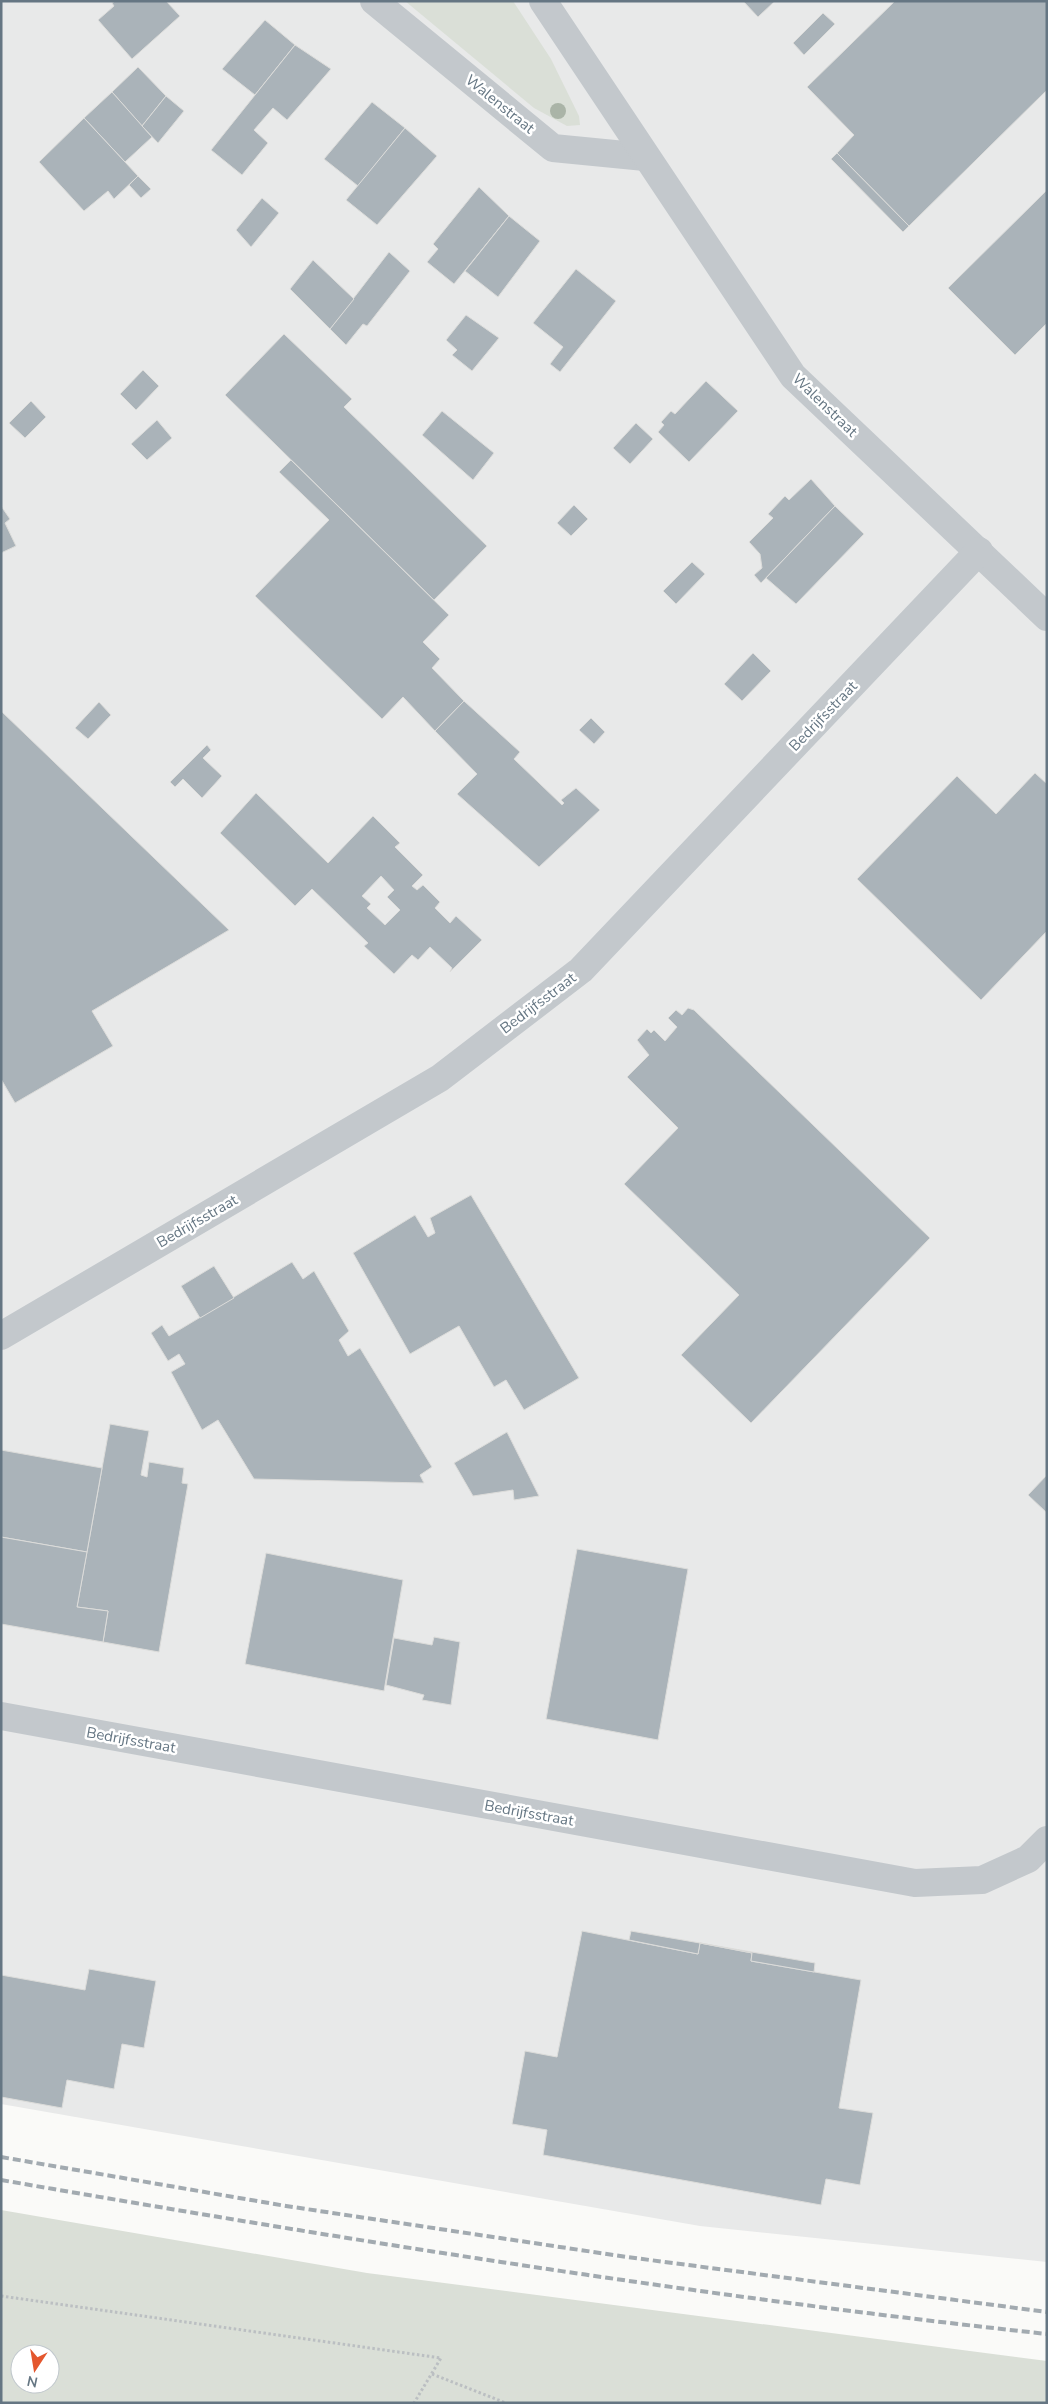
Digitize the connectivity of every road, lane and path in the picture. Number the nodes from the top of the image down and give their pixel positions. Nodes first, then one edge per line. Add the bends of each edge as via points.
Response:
1 (374, 1) edge
2 (543, 1) edge
3 (645, 157) junction
4 (979, 551) junction
5 (1047, 617) edge
6 (1, 1336) edge
7 (1, 1716) edge
8 (1047, 1840) edge
9 (1, 2296) edge
10 (432, 2374) junction
11 (414, 2403) edge
12 (506, 2403) edge

1 - 3 street, Walenstraat via 553,148
2 - 3 street, Walenstraat
3 - 4 street, Walenstraat via 793,376
4 - 5 street, Walenstraat
4 - 6 street, Bedrijfsstraat via 581,970 440,1078
7 - 8 street, Bedrijfsstraat via 915,1883 982,1880 1028,1859
9 - 10 path via 441,2358
10 - 11 path
10 - 12 path

